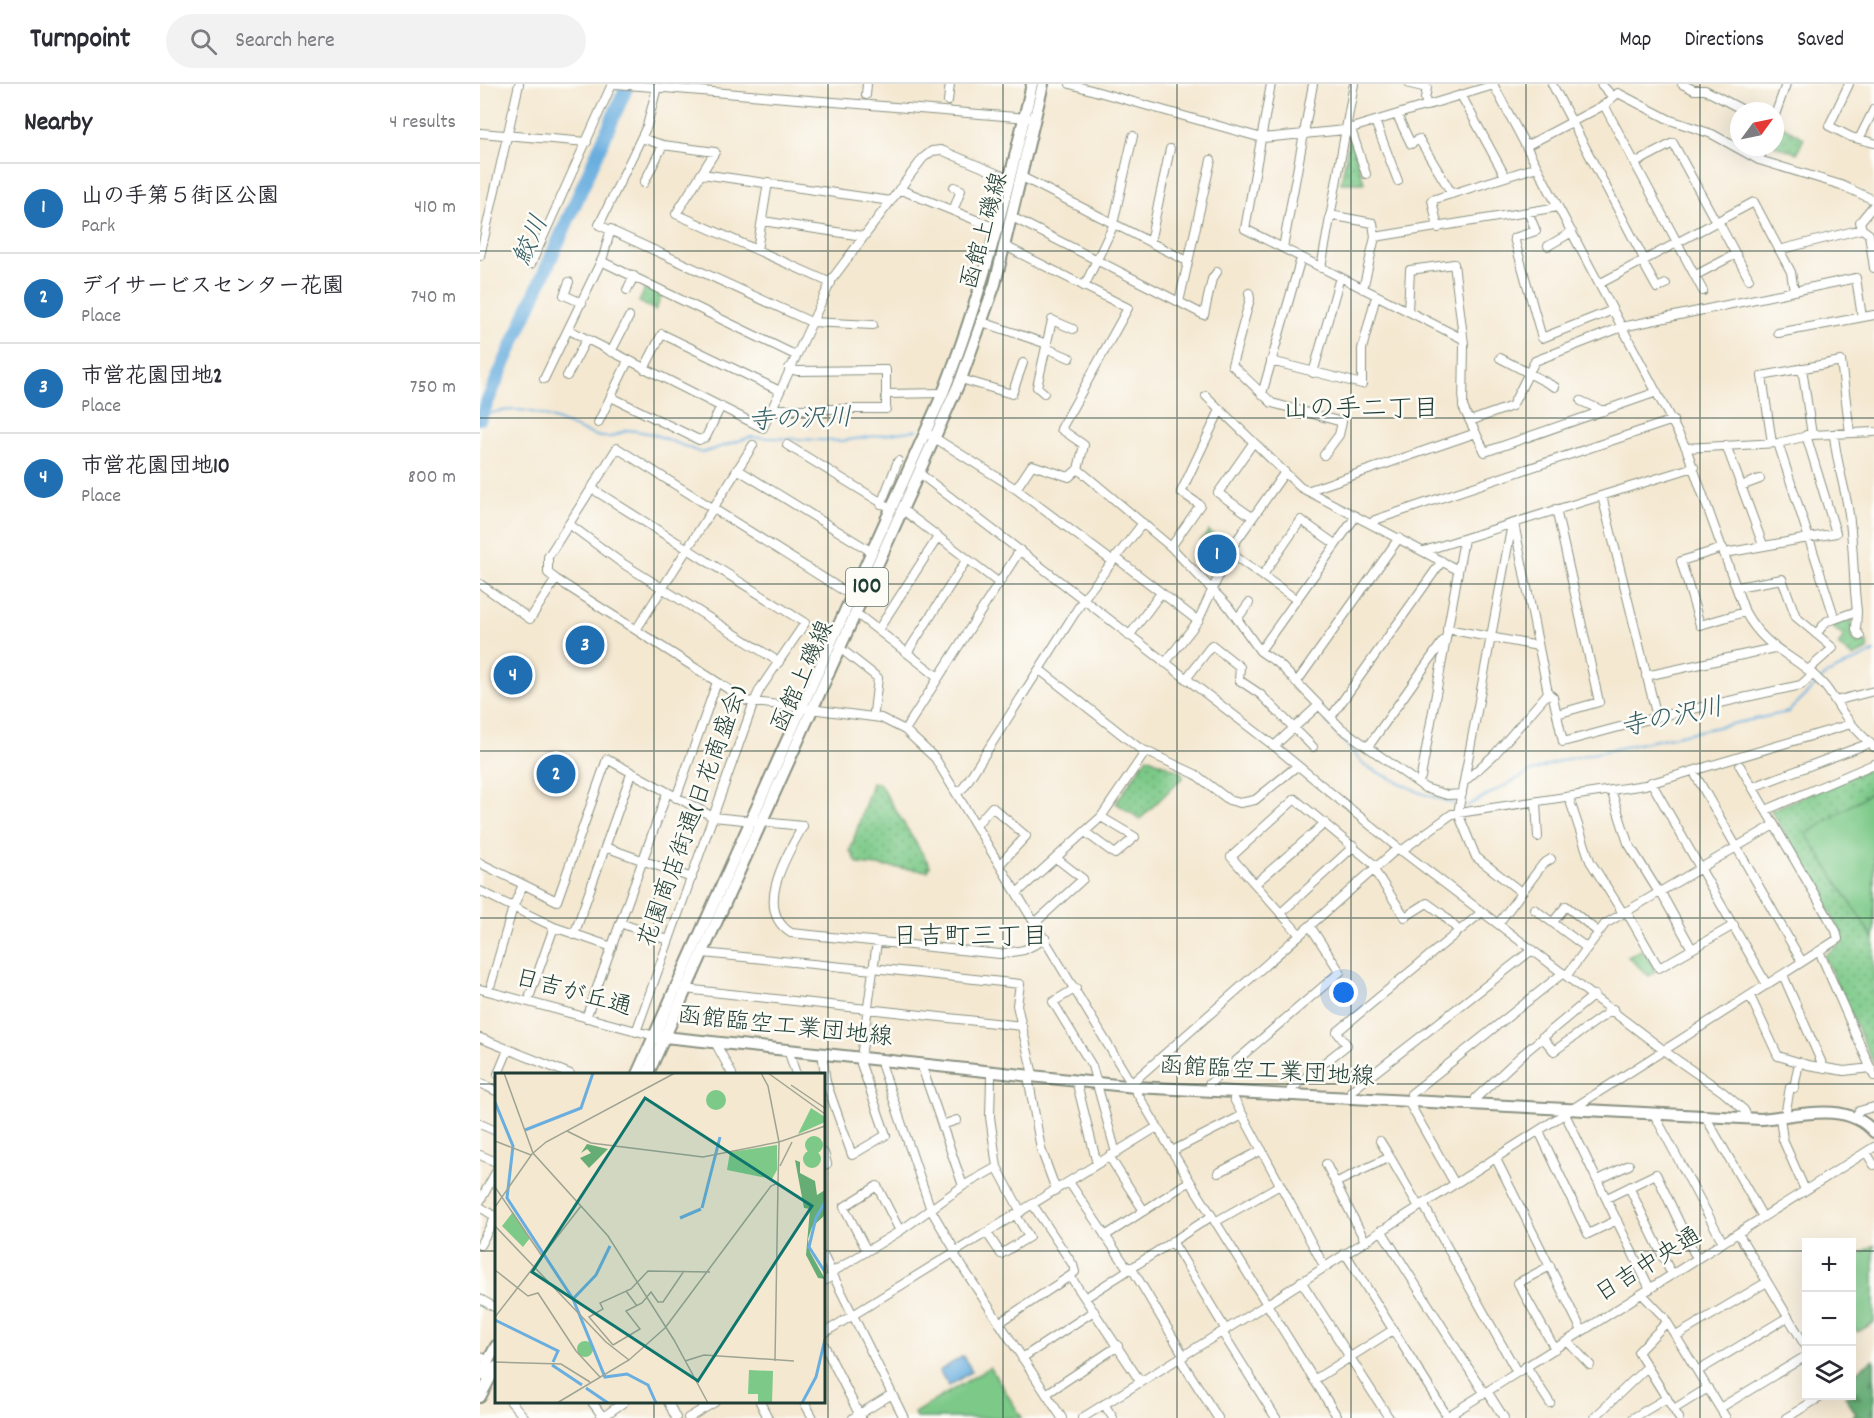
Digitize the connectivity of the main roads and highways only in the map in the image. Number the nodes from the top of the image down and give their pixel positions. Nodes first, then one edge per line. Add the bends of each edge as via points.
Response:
1 (1032, 84) edge
2 (1043, 84) edge
3 (1030, 118) junction
4 (931, 435) junction
5 (897, 510) junction
6 (808, 708) junction
7 (756, 822) junction
8 (660, 1036) junction
9 (638, 1073) edge
10 (648, 1073) edge
11 (1874, 1132) edge
12 (495, 1351) edge
13 (489, 1379) edge
14 (480, 1397) edge

1 - 3 main road, 函館上磯線 / 100
2 - 3 main road, 函館上磯線 / 100
3 - 4 main road, 函館上磯線 / 100 via 968,329
3 - 4 main road, 函館上磯線 / 100 via 1022,177 982,321 961,379
4 - 5 main road, 函館上磯線 / 100
4 - 5 main road, 函館上磯線 / 100 via 920,473
5 - 6 main road, 函館上磯線 / 100
5 - 6 main road, 函館上磯線 / 100 via 852,596
6 - 7 main road, 函館上磯線 / 100
7 - 8 main road, 函館上磯線 / 100
7 - 8 main road, 函館上磯線 / 100 via 703,953
8 - 9 main road, 函館上磯線 / 100
8 - 10 main road, 函館上磯線 / 100
8 - 11 main road, 函館臨空工業団地線 via 1031,1078 1134,1085 1409,1098 1569,1112 1748,1118 1819,1112 1855,1118
12 - 13 main road
13 - 14 main road

